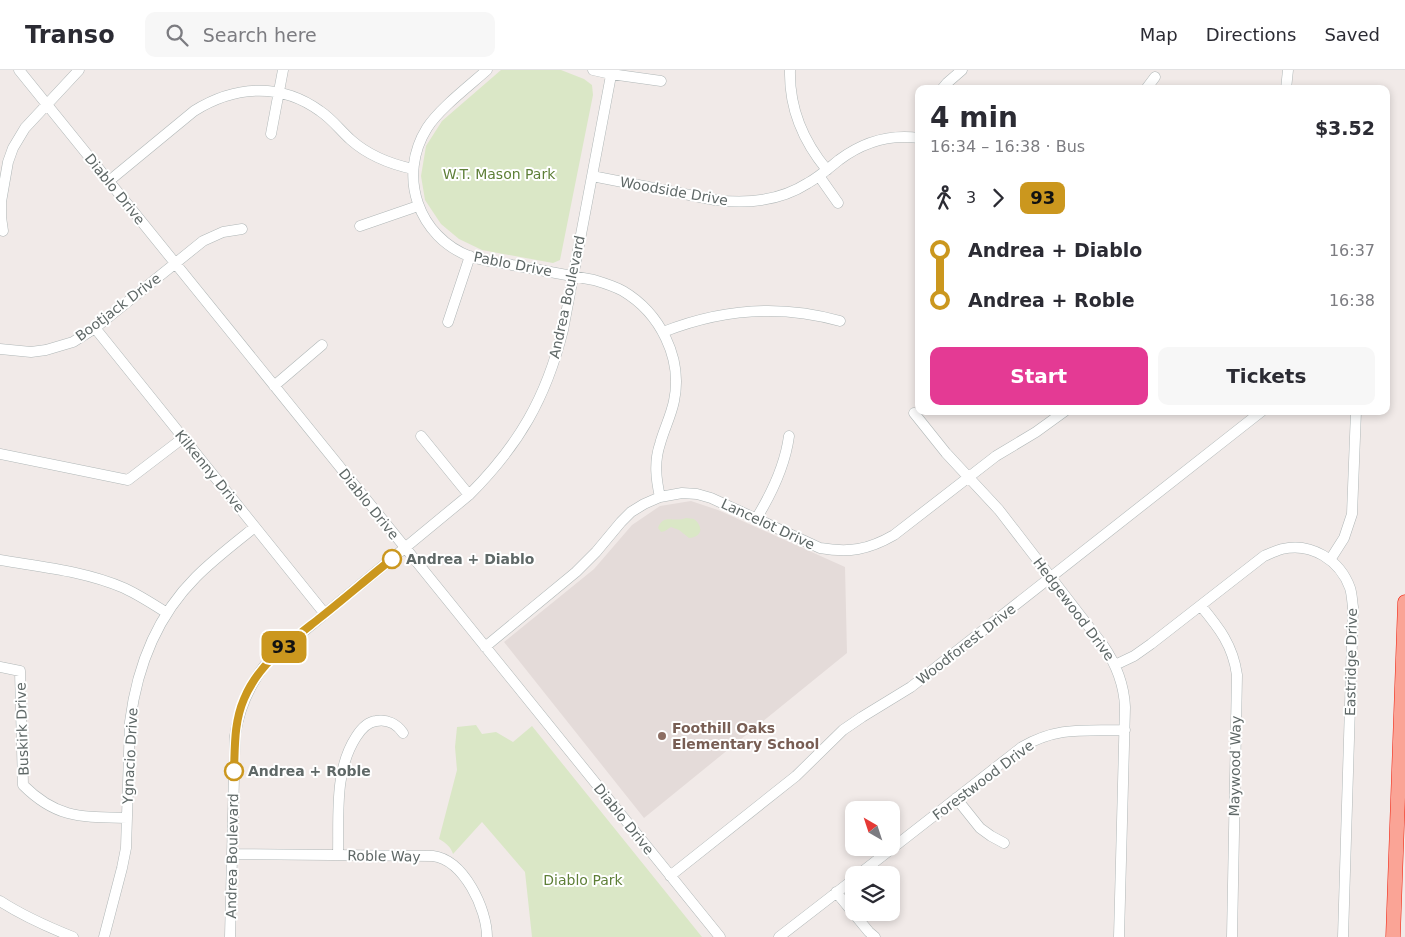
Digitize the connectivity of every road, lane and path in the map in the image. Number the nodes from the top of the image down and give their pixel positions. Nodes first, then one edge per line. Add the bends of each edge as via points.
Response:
1 (19, 70) edge
2 (79, 70) edge
3 (283, 70) edge
4 (487, 70) edge
5 (593, 70) edge
6 (790, 70) edge
7 (962, 70) edge
8 (1288, 70) edge
9 (612, 72) edge
10 (1155, 77) dead end
11 (661, 81) dead end
12 (945, 85) edge
13 (1149, 85) edge
14 (1286, 85) edge
15 (279, 93) junction
16 (47, 104) junction
17 (271, 134) dead end
18 (915, 138) edge
19 (413, 169) junction
20 (823, 173) junction
21 (592, 176) junction
22 (109, 182) junction
23 (838, 203) dead end
24 (418, 206) junction
25 (360, 226) dead end
26 (242, 229) dead end
27 (3, 231) dead end
28 (470, 256) junction
29 (175, 263) junction
30 (573, 276) junction
31 (840, 321) dead end
32 (448, 322) dead end
33 (95, 328) junction
34 (663, 332) junction
35 (322, 345) dead end
36 (0, 349) edge
37 (274, 386) junction
38 (916, 415) edge
39 (1059, 415) edge
40 (1257, 415) edge
41 (1356, 415) edge
42 (421, 436) dead end
43 (789, 436) dead end
44 (183, 438) junction
45 (0, 454) edge
46 (969, 477) junction
47 (469, 496) junction
48 (660, 497) junction
49 (756, 519) junction
50 (255, 527) junction
51 (406, 548) junction
52 (0, 560) edge
53 (1330, 560) junction
54 (1051, 577) junction
55 (1405, 602) edge
56 (1201, 606) junction
57 (167, 613) junction
58 (325, 614) junction
59 (486, 647) junction
60 (1115, 665) junction
61 (0, 667) edge
62 (1125, 730) junction
63 (403, 733) dead end
64 (956, 798) junction
65 (127, 818) junction
66 (1004, 843) dead end
67 (232, 854) junction
68 (338, 855) junction
69 (869, 866) edge
70 (670, 876) junction
71 (845, 885) edge
72 (836, 892) junction
73 (0, 901) edge
74 (73, 937) edge
75 (104, 937) edge
76 (230, 937) edge
77 (487, 937) edge
78 (720, 937) edge
79 (779, 937) edge
80 (875, 937) edge
81 (1120, 937) edge
82 (1232, 937) edge
83 (1343, 937) edge
84 (1393, 937) edge

1 - 16 street, Diablo Drive
2 - 16 street
3 - 15 street
4 - 19 street, Pablo Drive via 427,127 415,154
5 - 9 street
6 - 20 street via 797,120
7 - 12 street
8 - 14 street
9 - 11 street
9 - 21 street, Andrea Boulevard
10 - 13 street
15 - 17 street
15 - 19 street via 320,110 351,140 378,158
15 - 22 street via 235,93 207,103
16 - 22 street, Diablo Drive
16 - 27 street via 25,128 8,162 1,202
18 - 20 street, Woodside Drive via 895,137 866,144
19 - 24 street, Pablo Drive
20 - 21 street, Woodside Drive via 783,195 742,202 715,200
20 - 23 street
21 - 30 street, Andrea Boulevard
22 - 29 street, Diablo Drive
24 - 25 street
24 - 28 street, Pablo Drive via 439,237
26 - 29 street, Bootjack Drive via 213,236
28 - 30 street, Pablo Drive
28 - 32 street
29 - 33 street, Bootjack Drive
29 - 37 street, Diablo Drive
30 - 34 street, Pablo Drive via 622,290 645,308
30 - 47 street, Andrea Boulevard via 558,351 540,399 510,449
31 - 34 street via 804,312 750,310 706,318
33 - 36 street, Bootjack Drive via 73,342 46,350
33 - 44 street, Kilkenny Drive
34 - 48 street, Pablo Drive via 672,355 676,384 672,413 657,458
35 - 37 street
37 - 51 street, Diablo Drive
38 - 46 street, Hedgewood Drive
39 - 46 street, Lancelot Drive
40 - 54 street, Woodforest Drive
41 - 53 street via 1352,514 1344,538
42 - 47 street
43 - 49 street via 778,478
44 - 45 street via 128,480
44 - 50 street, Kilkenny Drive
46 - 49 street, Lancelot Drive via 894,535 866,548 820,548
46 - 54 street, Hedgewood Drive
47 - 51 street, Andrea Boulevard
48 - 49 street, Lancelot Drive via 697,494 718,500
48 - 59 street, Lancelot Drive via 632,512 576,572
50 - 57 street, Ygnacio Drive via 196,577
50 - 58 street, Kilkenny Drive
51 - 58 street, Andrea Boulevard
51 - 59 street, Diablo Drive
52 - 57 street via 103,581
53 - 56 street, Eastridge Drive via 1304,548 1276,550
53 - 83 street, Eastridge Drive via 1346,580 1352,607
54 - 60 street, Hedgewood Drive
54 - 70 street, Woodforest Drive via 911,687 843,730 796,776
55 - 84 highway
56 - 60 street, Eastridge Drive via 1134,656
56 - 82 street, Maywood Way via 1226,639 1237,674
57 - 65 street, Ygnacio Drive via 147,651 132,702
58 - 67 street, Andrea Boulevard via 269,660 244,698 235,736
59 - 70 street, Diablo Drive
60 - 62 street, Hedgewood Drive via 1125,699
61 - 65 street, Buskirk Drive via 20,671 23,785 45,804 68,814
62 - 64 street, Forestwood Drive via 1073,730 1040,738 1022,747
62 - 81 street, Hedgewood Drive
63 - 68 street via 395,724 377,720 365,726 353,742 346,756 340,785
64 - 66 street via 980,828
64 - 69 street, Forestwood Drive
65 - 75 street, Ygnacio Drive via 126,848
67 - 68 street, Roble Way
67 - 76 street, Andrea Boulevard
68 - 77 street, Roble Way via 441,858 460,873 476,894 482,907
70 - 78 street, Diablo Drive
71 - 72 street
72 - 79 street
72 - 80 street
73 - 74 street via 24,916

